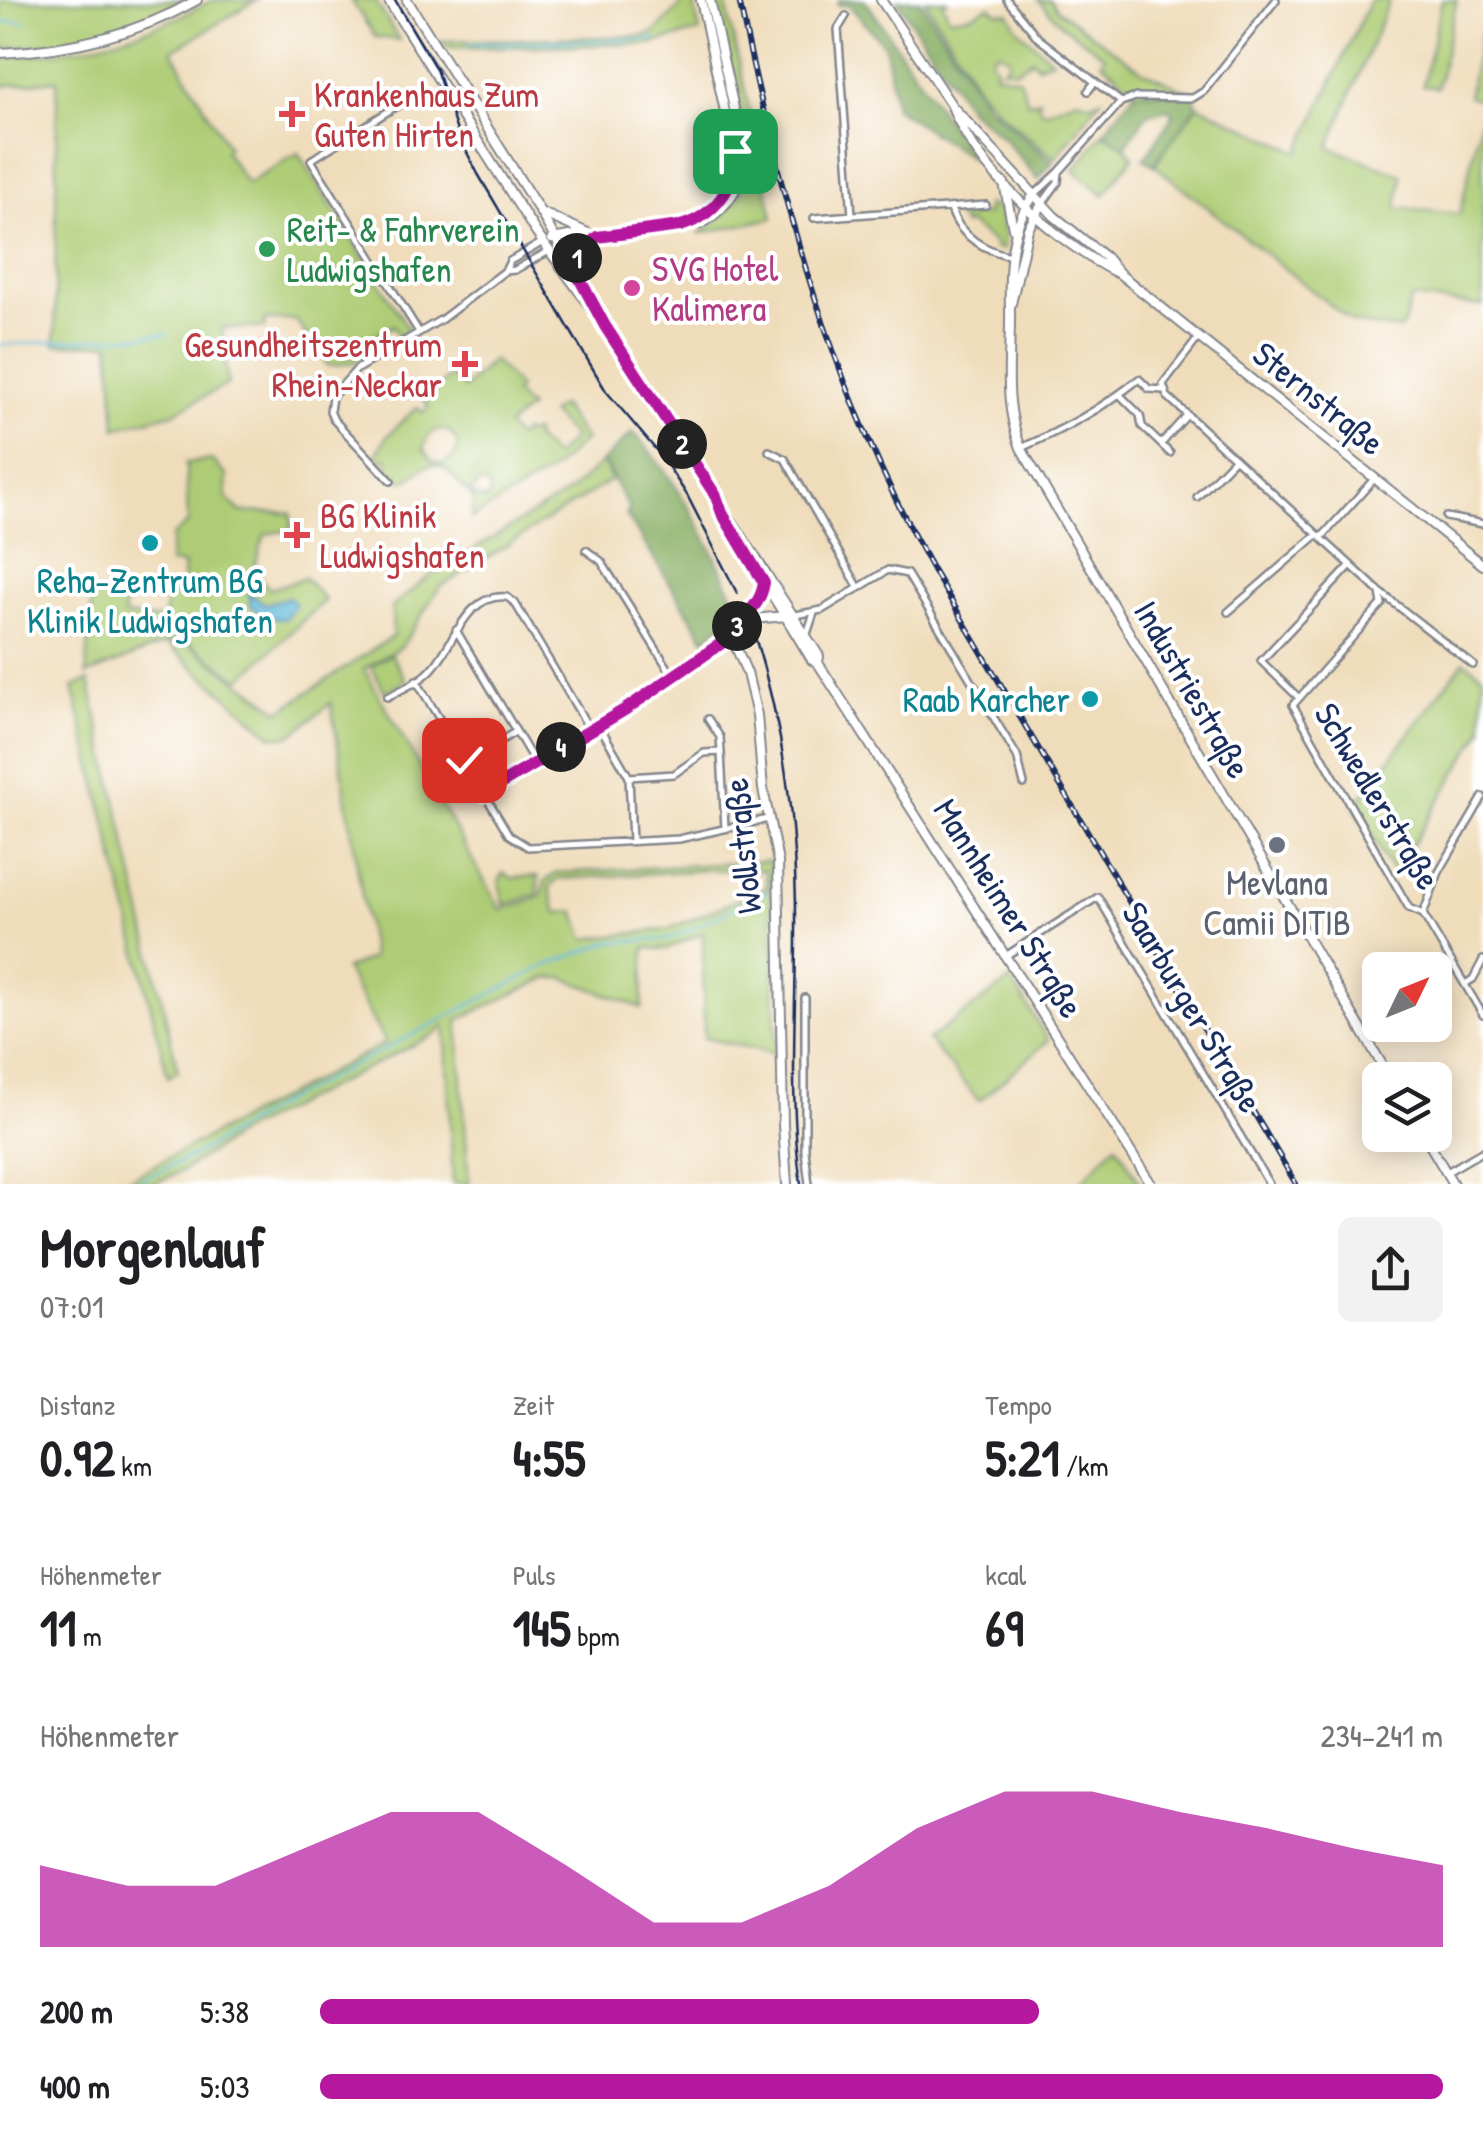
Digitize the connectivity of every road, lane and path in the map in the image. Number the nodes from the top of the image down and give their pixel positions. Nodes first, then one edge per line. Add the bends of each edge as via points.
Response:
1 (197, 0) edge
2 (388, 0) edge
3 (407, 0) edge
4 (701, 0) edge
5 (710, 0) edge
6 (881, 0) edge
7 (1007, 0) edge
8 (1276, 0) edge
9 (846, 16) dead end
10 (714, 37) junction
11 (0, 54) edge
12 (1094, 82) junction
13 (422, 90) dead end
14 (1088, 91) dead end
15 (1121, 102) junction
16 (952, 106) junction
17 (1059, 172) junction
18 (1004, 181) junction
19 (1034, 195) junction
20 (1042, 204) junction
21 (986, 206) dead end
22 (1026, 206) junction
23 (951, 208) junction
24 (539, 210) junction
25 (852, 215) junction
26 (1035, 215) junction
27 (814, 218) dead end
28 (593, 237) junction
29 (556, 238) junction
30 (1014, 238) junction
31 (543, 242) junction
32 (560, 247) junction
33 (549, 251) junction
34 (1016, 256) junction
35 (506, 270) junction
36 (1121, 274) junction
37 (578, 276) junction
38 (586, 297) junction
39 (419, 332) junction
40 (1200, 337) junction
41 (1163, 390) junction
42 (1120, 394) junction
43 (1187, 415) junction
44 (1161, 444) junction
45 (1020, 448) junction
46 (769, 451) dead end
47 (1170, 453) dead end
48 (1234, 459) junction
49 (1375, 478) junction
50 (391, 481) dead end
51 (716, 496) junction
52 (1197, 497) dead end
53 (1446, 517) dead end
54 (1483, 524) edge
55 (1319, 536) junction
56 (586, 550) dead end
57 (1483, 565) edge
58 (1351, 566) junction
59 (764, 583) junction
60 (859, 588) junction
61 (1381, 595) junction
62 (1228, 612) dead end
63 (814, 613) junction
64 (789, 616) junction
65 (456, 630) junction
66 (733, 632) junction
67 (806, 636) junction
68 (818, 663) junction
69 (1473, 665) dead end
70 (673, 676) junction
71 (416, 680) junction
72 (386, 698) dead end
73 (1300, 698) junction
74 (708, 718) dead end
75 (599, 725) junction
76 (590, 730) junction
77 (516, 732) junction
78 (492, 746) dead end
79 (721, 752) junction
80 (535, 763) junction
81 (629, 778) junction
82 (1024, 784) dead end
83 (484, 794) junction
84 (1483, 798) edge
85 (768, 819) junction
86 (725, 829) junction
87 (632, 842) junction
88 (1423, 914) junction
89 (1007, 954) junction
90 (1483, 960) edge
91 (1465, 984) junction
92 (805, 998) dead end
93 (1483, 1015) edge
94 (1380, 1062) edge
95 (1483, 1151) edge
96 (1434, 1152) edge
97 (1446, 1173) junction
98 (788, 1184) edge
99 (808, 1184) edge
100 (1151, 1184) edge
101 (1269, 1184) edge
102 (1453, 1184) edge

1 - 11 street via 100,40
2 - 31 street, Mannheimer Straße
3 - 24 street, Mannheimer Straße
4 - 10 street
5 - 10 street
6 - 16 street, Sternstraße
7 - 12 street via 1038,38
8 - 15 street via 1192,98
9 - 25 street via 838,30
10 - 28 street via 743,149 732,198 700,224
12 - 14 street
12 - 15 street
13 - 39 street via 311,160
15 - 17 street
16 - 18 street, Sternstraße via 965,134
16 - 19 street, Sternstraße
17 - 19 street
17 - 20 street
18 - 22 street, Sternstraße
18 - 30 street
19 - 20 street, Sternstraße
19 - 22 street, Industriestraße
20 - 26 street, Industriestraße
20 - 36 street, Sternstraße
21 - 23 street
22 - 26 street, Sternstraße
22 - 30 street, Industriestraße
23 - 25 street
23 - 34 street via 980,246
24 - 28 street
24 - 29 street, Mannheimer Straße
25 - 27 street
26 - 34 street, Industriestraße
26 - 36 street, Sternstraße
28 - 29 street
28 - 32 street
28 - 37 street via 578,255
29 - 31 street
29 - 32 street, Mannheimer Straße
30 - 34 street, Industriestraße
31 - 33 street, Mannheimer Straße
31 - 35 street
32 - 33 street
32 - 37 street, Mannheimer Straße
33 - 35 street
33 - 38 street, Mannheimer Straße
34 - 45 street, Industriestraße via 1009,400
35 - 39 street
36 - 40 street, Sternstraße
37 - 38 street, Mannheimer Straße
38 - 51 street, Mannheimer Straße
39 - 50 street via 357,369 330,403 334,420
40 - 41 street
40 - 49 street, Sternstraße
41 - 42 street via 1139,379
41 - 43 street
42 - 44 street
42 - 45 street via 1065,430
43 - 44 street
43 - 48 street
44 - 47 street
45 - 94 street, Industriestraße
46 - 60 street via 786,459
48 - 52 street
48 - 55 street
49 - 55 street
49 - 57 street, Sternstraße
51 - 59 street, Mannheimer Straße
51 - 64 street, Mannheimer Straße
53 - 54 street
55 - 58 street
55 - 62 street
56 - 70 street via 601,561
58 - 61 street
58 - 73 street via 1261,661
59 - 64 street, Mannheimer Straße
59 - 66 street via 758,605
60 - 63 street
60 - 82 street via 888,570 912,579 1017,756
61 - 69 street
61 - 73 street via 1382,604
63 - 64 street
63 - 67 street
64 - 66 street via 752,618
64 - 67 street, Mannheimer Straße
64 - 68 street, Mannheimer Straße
65 - 71 street via 429,672
65 - 76 street via 476,608 506,596
65 - 77 street
66 - 70 street
66 - 85 street, Wollstraße via 755,704
67 - 68 street, Mannheimer Straße
68 - 89 street, Mannheimer Straße
70 - 75 street
71 - 72 street
71 - 83 street
73 - 88 street, Schwedlerstraße via 1293,705 1408,908
74 - 79 street
75 - 76 street
75 - 81 street
76 - 80 street
77 - 78 street
77 - 80 street
79 - 81 street via 704,753 674,774
79 - 86 street
80 - 83 street
81 - 87 street
83 - 87 street via 509,835 528,847
84 - 88 street via 1439,872
85 - 86 street
85 - 98 street, Wollstraße via 778,862
86 - 87 street
88 - 91 street, Schwedlerstraße
89 - 100 street, Mannheimer Straße
89 - 101 street, Saarburger Straße via 1098,897
90 - 91 street
91 - 93 street, Schwedlerstraße
92 - 99 street
95 - 97 street
96 - 97 street
97 - 102 street

